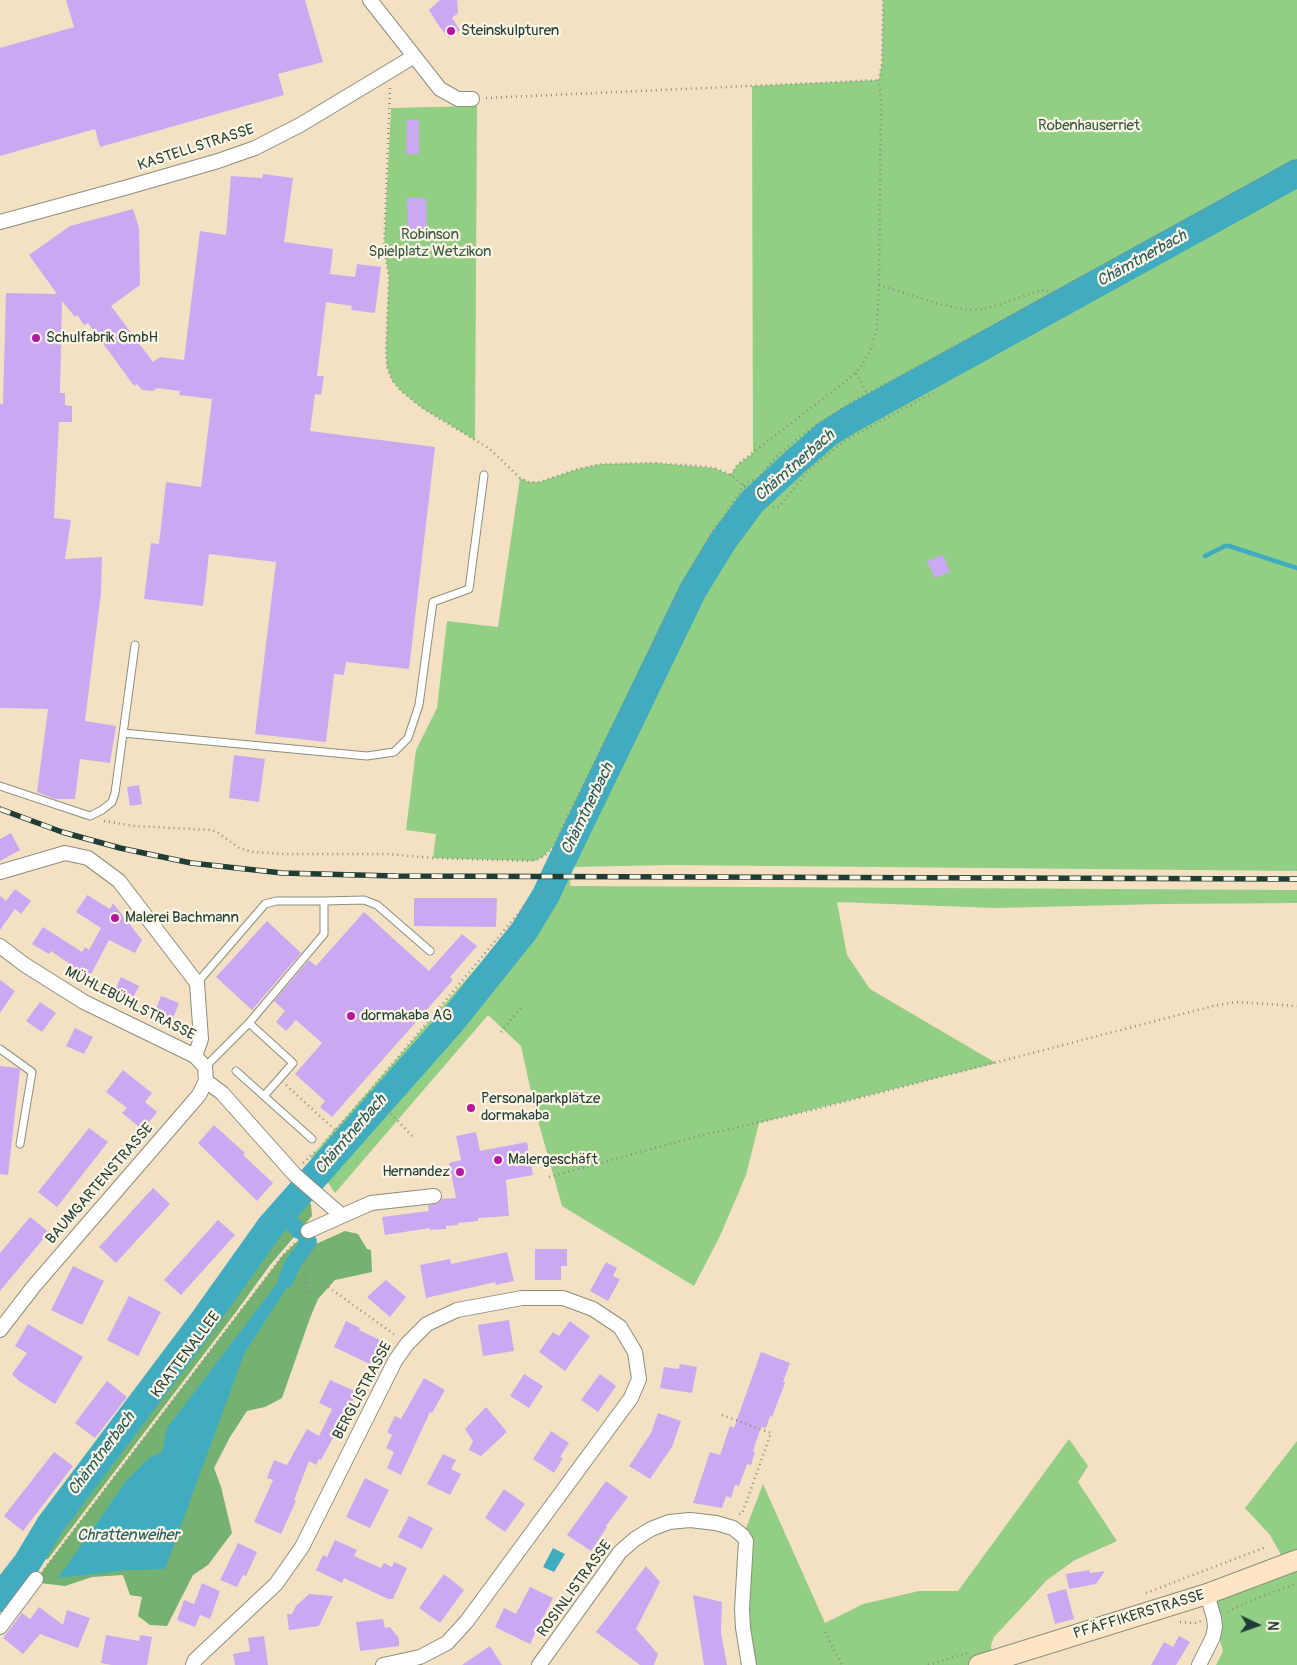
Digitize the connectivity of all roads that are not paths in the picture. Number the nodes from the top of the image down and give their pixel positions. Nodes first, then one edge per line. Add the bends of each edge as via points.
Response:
1 (370, 0) edge
2 (413, 57) junction
3 (472, 99) road end
4 (0, 222) edge
5 (484, 475) dead end
6 (135, 645) dead end
7 (123, 733) junction
8 (0, 786) edge
9 (0, 872) edge
10 (324, 901) junction
11 (0, 946) edge
12 (430, 951) dead end
13 (197, 983) junction
14 (249, 1023) junction
15 (0, 1049) edge
16 (195, 1056) junction
17 (236, 1071) dead end
18 (205, 1074) junction
19 (264, 1096) junction
20 (312, 1139) dead end
21 (20, 1144) dead end
22 (434, 1196) dead end
23 (340, 1215) junction
24 (311, 1237) road end
25 (0, 1330) edge
26 (1297, 1560) edge
27 (36, 1579) road end
28 (1207, 1594) junction
29 (0, 1627) edge
30 (194, 1665) edge
31 (383, 1665) edge
32 (540, 1665) edge
33 (749, 1665) edge
34 (979, 1665) edge
35 (1199, 1665) edge

1 - 2 street
2 - 3 street via 440,90 458,99
2 - 4 street, KASTELLSTRASSE via 300,125 254,148
5 - 7 lane via 470,589 433,602 419,705 408,738 394,752 367,756
6 - 7 lane
7 - 8 lane via 112,802 90,816
9 - 13 street via 65,853 88,858 119,881
10 - 12 lane via 364,900 377,905
10 - 13 lane via 265,904
10 - 14 lane via 324,934
11 - 16 street, MÜHLEBÜHLSTRASSE via 84,1002
13 - 16 street via 201,1038
14 - 18 lane
14 - 19 lane via 293,1063
15 - 21 lane via 32,1072
16 - 18 street
17 - 19 lane
18 - 23 street via 294,1173
18 - 25 street, BAUMGARTENSTRASSE via 199,1094
19 - 20 lane
22 - 23 street via 370,1203
23 - 24 street
26 - 28 main road, PFÄFFIKERSTRASSE
27 - 29 street
28 - 34 main road, PFÄFFIKERSTRASSE
28 - 35 street via 1215,1627
30 - 31 street, BERGLISTRASSE via 195,1660 276,1584 302,1547 395,1361 427,1324 456,1310 522,1298 563,1298 593,1309 620,1327 635,1352 639,1379 632,1398 447,1643 420,1657
32 - 33 street, ROSINLISTRASSE via 620,1552 651,1529 669,1522 690,1520 716,1522 744,1536 742,1609

